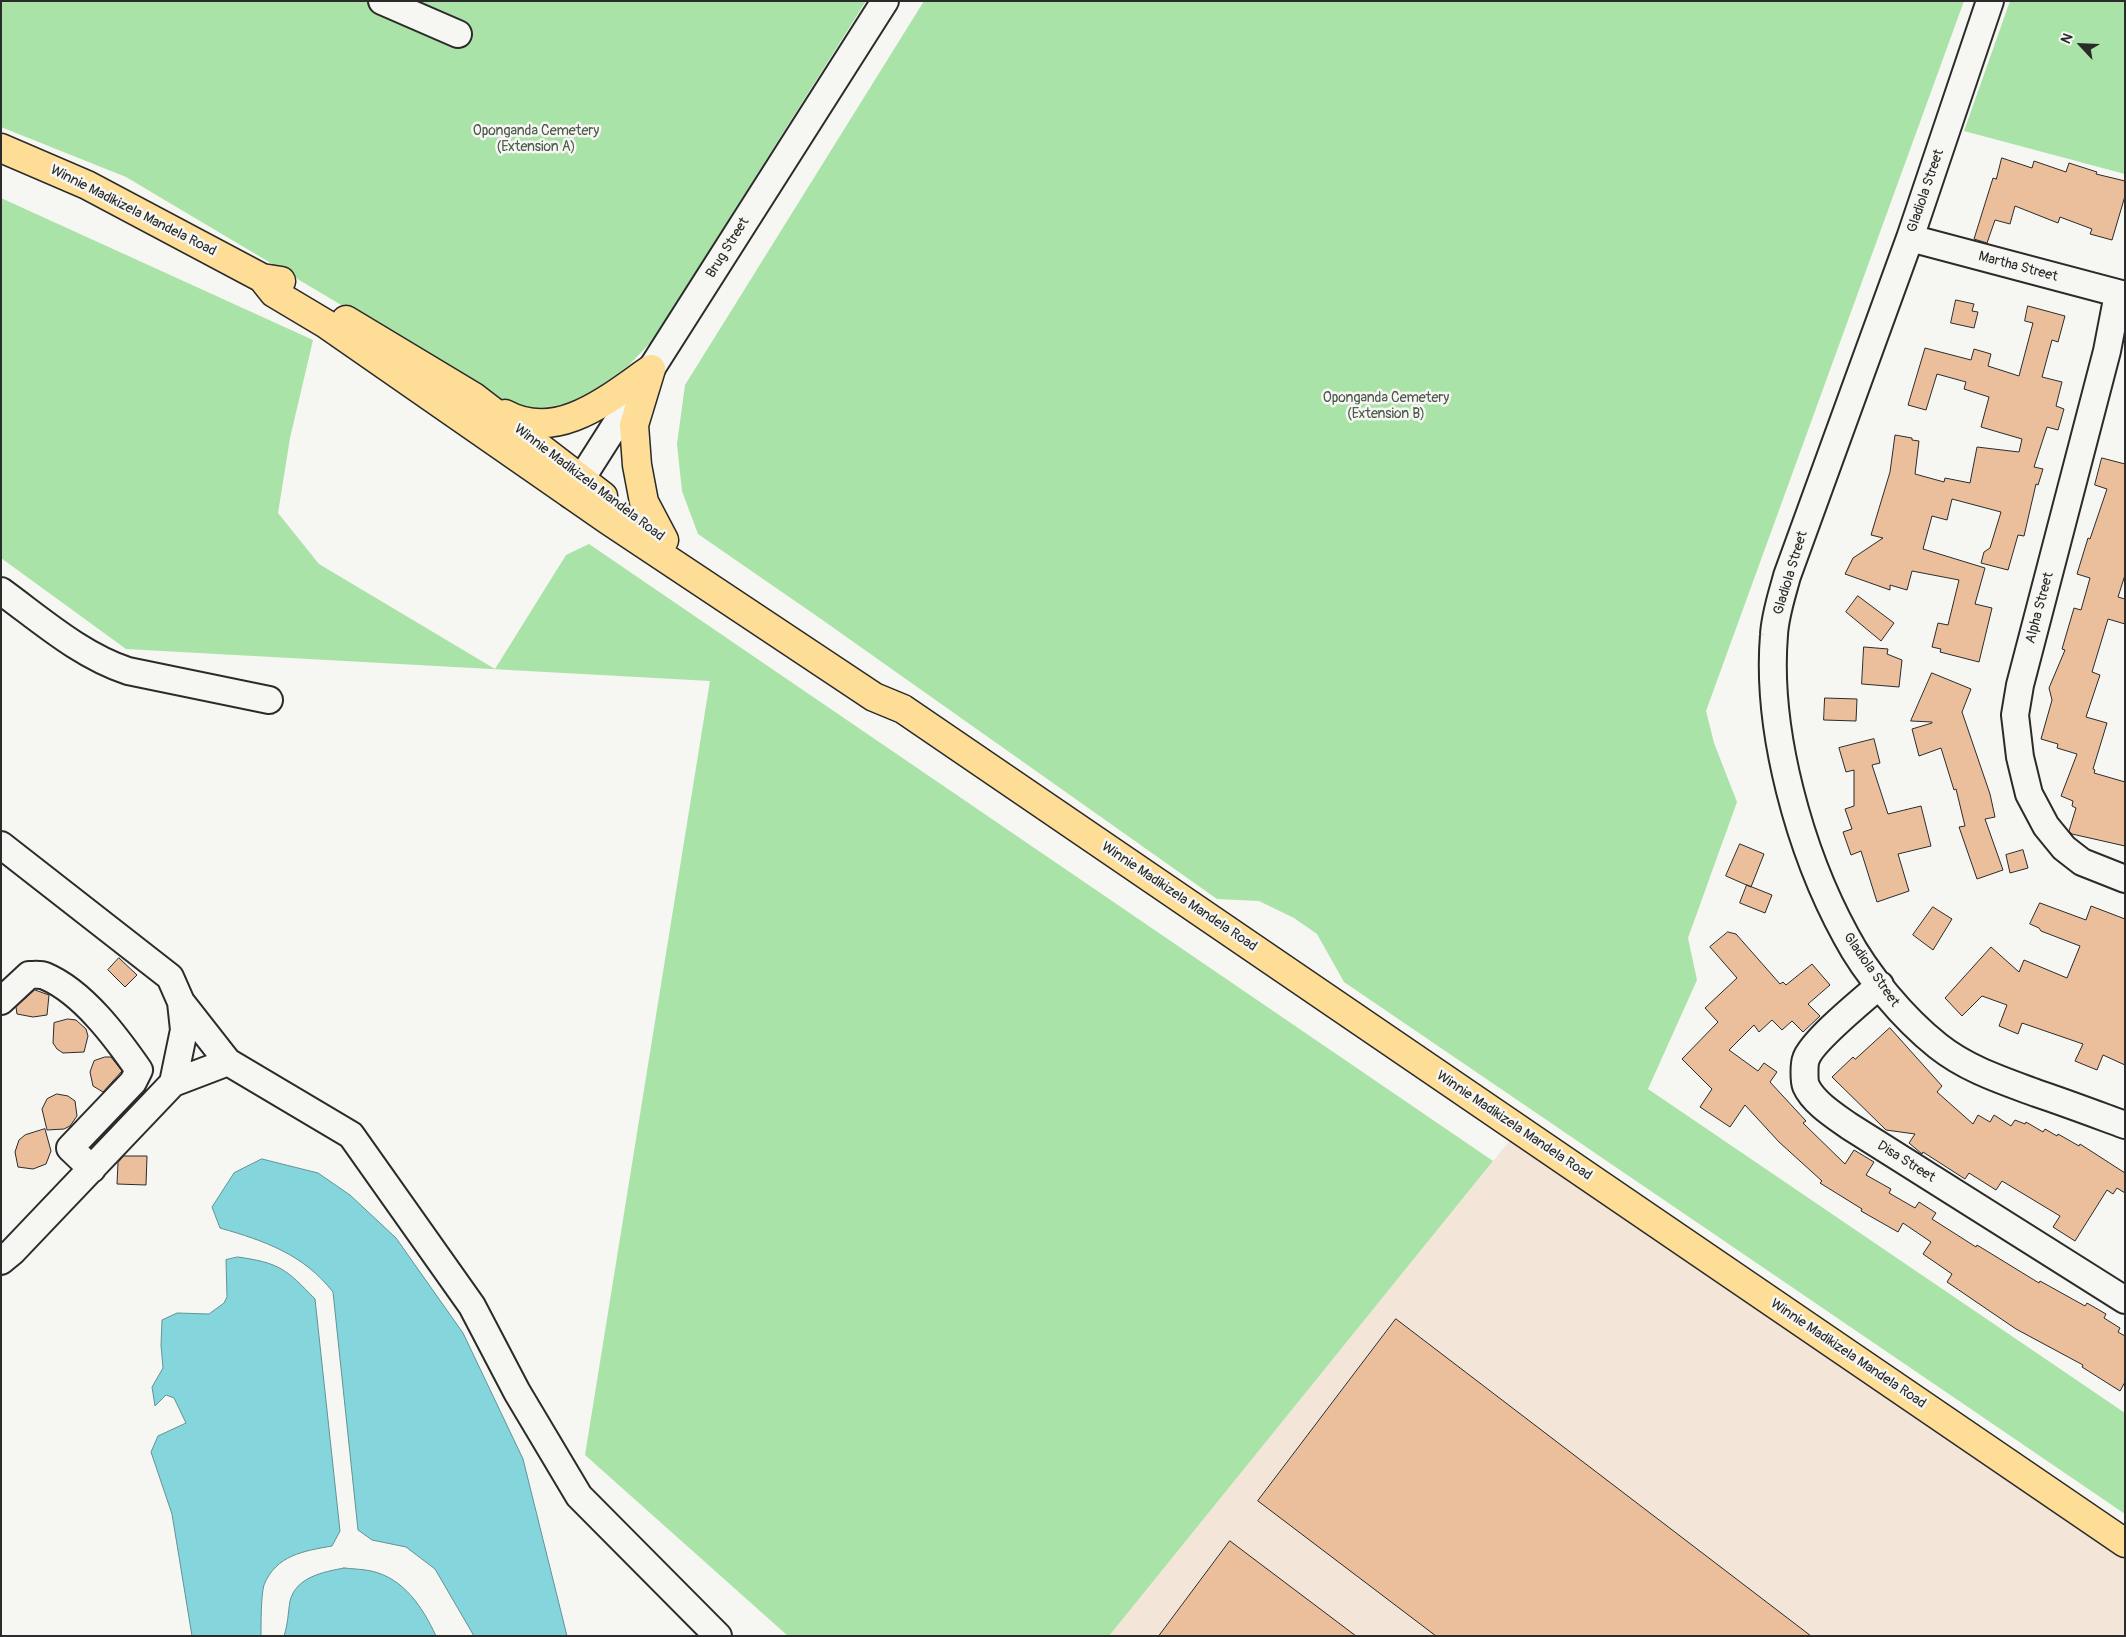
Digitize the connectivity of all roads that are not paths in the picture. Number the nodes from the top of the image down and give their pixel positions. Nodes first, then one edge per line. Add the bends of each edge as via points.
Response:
1 (382, 1) edge
2 (885, 1) edge
3 (1990, 1) edge
4 (458, 34) dead end
5 (1, 148) edge
6 (1910, 238) junction
7 (262, 278) junction
8 (2121, 294) edge
9 (651, 369) junction
10 (474, 397) junction
11 (576, 487) junction
12 (664, 540) junction
13 (1, 591) edge
14 (269, 700) dead end
15 (903, 709) junction
16 (1, 845) edge
17 (2125, 879) edge
18 (1880, 985) junction
19 (1, 1002) edge
20 (181, 1002) junction
21 (228, 1062) junction
22 (173, 1082) junction
23 (2125, 1125) edge
24 (92, 1169) junction
25 (1, 1261) edge
26 (2125, 1300) edge
27 (2125, 1543) edge
28 (718, 1636) edge

1 - 4 street
2 - 9 street, Brug Street
3 - 6 street, Gladiola Street
5 - 7 main road, Winnie Madikizela Mandela Road via 87,184
6 - 8 street, Martha Street
6 - 18 street, Gladiola Street via 1787,576 1774,632 1772,658 1772,686 1779,733 1795,809 1809,852 1846,938
7 - 10 main road, Winnie Madikizela Mandela Road via 281,281
7 - 11 main road, Winnie Madikizela Mandela Road via 274,293
8 - 17 street, Alpha Street via 2015,715 2029,794 2046,826 2064,848 2082,862
9 - 10 main road via 604,402 577,417 557,422 535,424 518,421
9 - 11 street, Brug Street
9 - 12 main road via 634,425 636,465 644,502
10 - 11 main road, Winnie Madikizela Mandela Road
11 - 12 main road, Winnie Madikizela Mandela Road
11 - 15 main road, Winnie Madikizela Mandela Road via 874,697
12 - 15 main road, Winnie Madikizela Mandela Road via 881,686
13 - 14 street via 105,663 128,671
15 - 27 main road, Winnie Madikizela Mandela Road
16 - 20 street via 170,977
18 - 23 street, Gladiola Street via 1902,1013 1961,1062 1990,1076
18 - 26 street, Disa Street via 1825,1034 1806,1059 1806,1086 1825,1109 1848,1126
19 - 24 street via 29,975 43,975 99,1018 139,1070 133,1082 70,1148
20 - 21 street
20 - 22 street via 184,1030
21 - 22 street
21 - 28 street via 351,1135 472,1306 517,1392 579,1496
22 - 24 street
24 - 25 street

